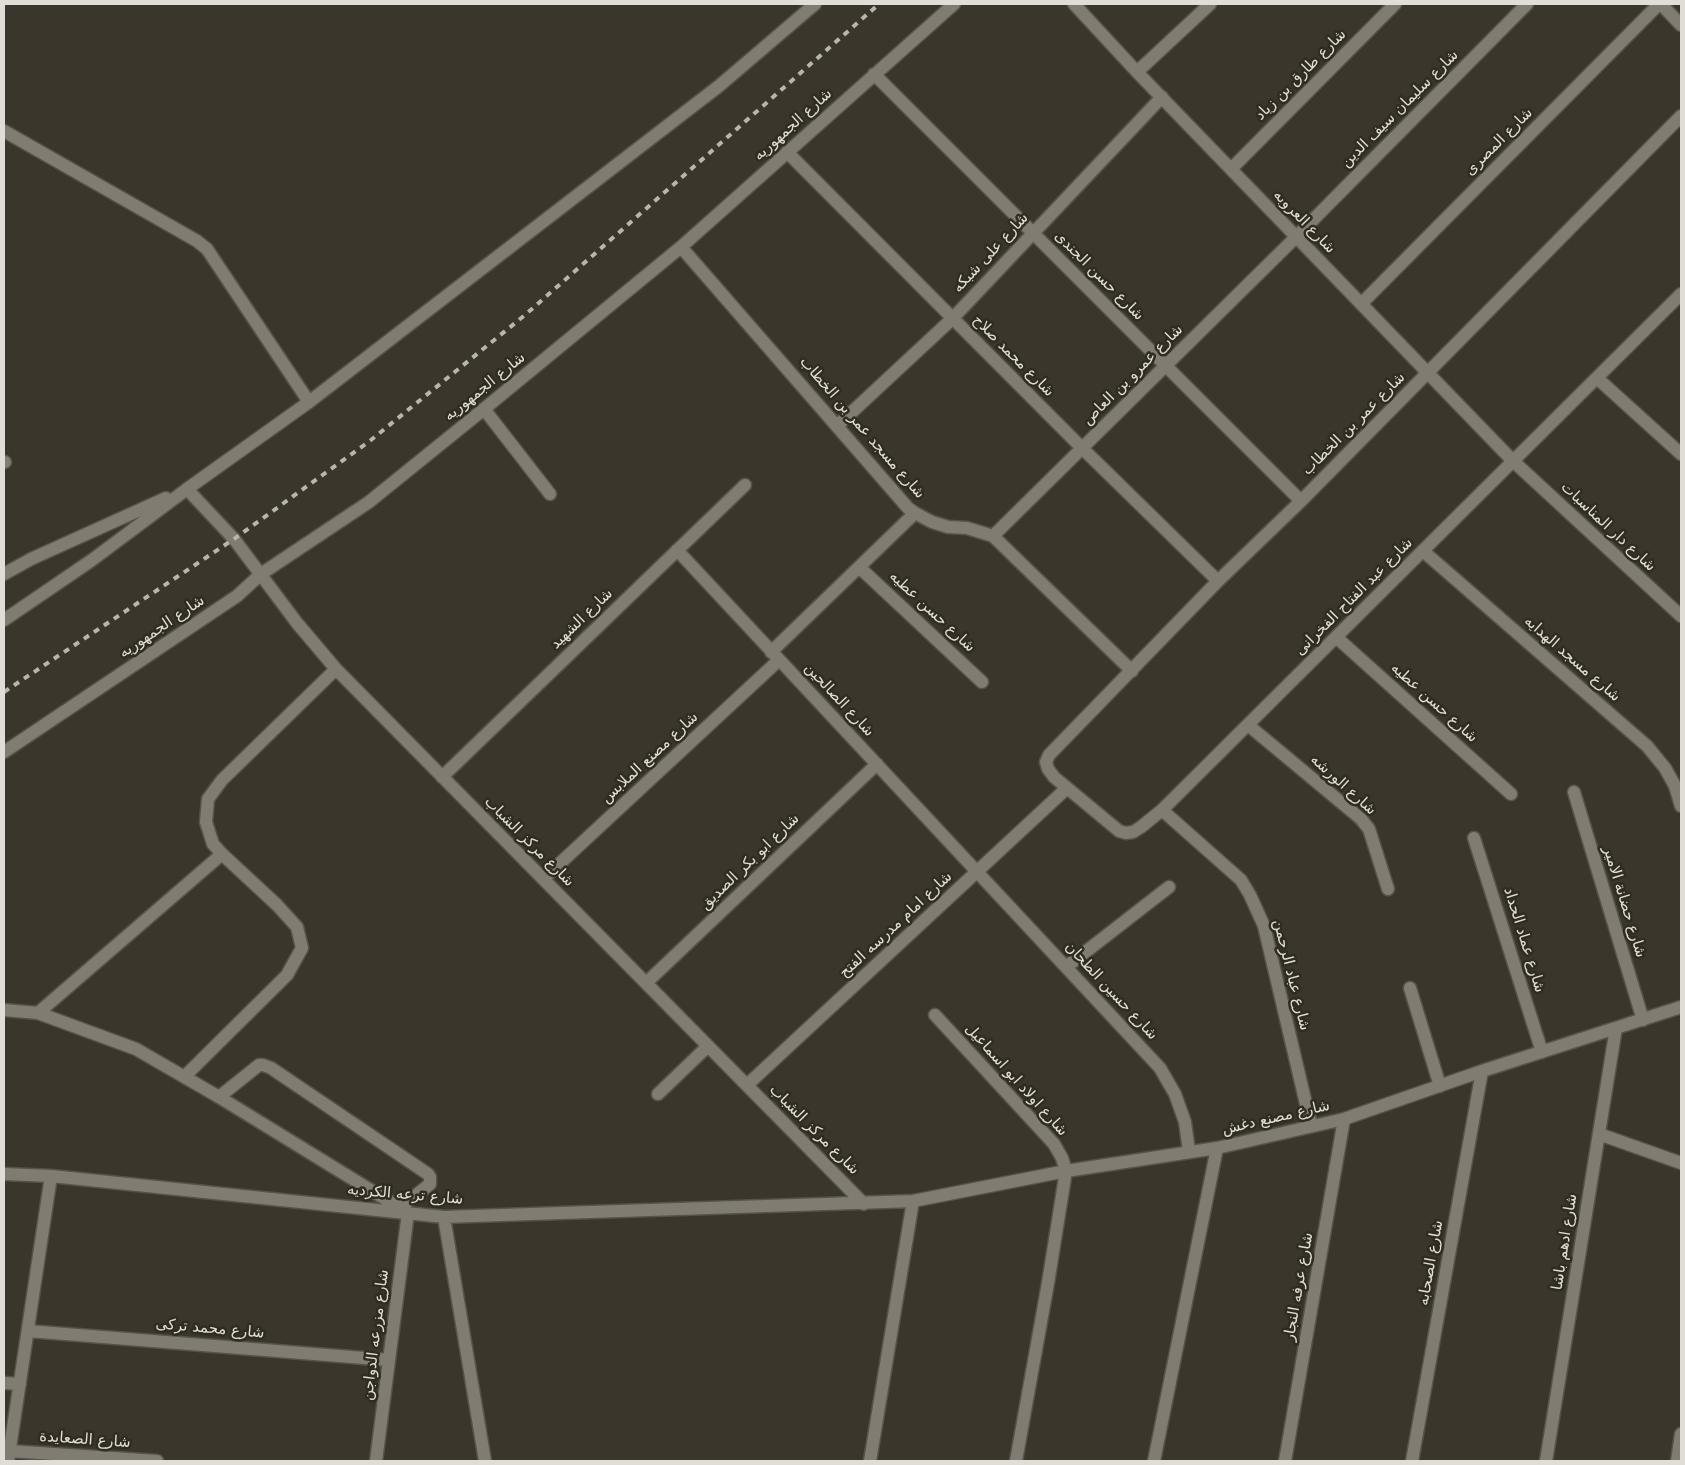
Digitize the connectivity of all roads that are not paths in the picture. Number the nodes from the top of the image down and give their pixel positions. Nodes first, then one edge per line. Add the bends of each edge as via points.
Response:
1 (815, 4) edge
2 (954, 4) edge
3 (1074, 4) edge
4 (1210, 4) edge
5 (1395, 4) edge
6 (1527, 4) edge
7 (1660, 4) edge
8 (1681, 25) edge
9 (1137, 72) junction
10 (874, 74) junction
11 (1162, 97) junction
12 (1681, 116) edge
13 (4, 132) edge
14 (787, 152) junction
15 (1231, 169) junction
16 (1033, 233) junction
17 (1296, 237) junction
18 (681, 247) junction
19 (1681, 294) edge
20 (1361, 304) junction
21 (952, 318) junction
22 (1166, 365) junction
23 (1427, 373) junction
24 (1596, 378) junction
25 (310, 402) junction
26 (484, 409) junction
27 (838, 425) junction
28 (1082, 448) junction
29 (1681, 454) edge
30 (1513, 461) junction
31 (745, 485) dead end
32 (187, 489) junction
33 (550, 494) dead end
34 (1301, 501) junction
35 (914, 513) junction
36 (993, 536) junction
37 (677, 550) junction
38 (1422, 551) junction
39 (860, 567) junction
40 (4, 574) edge
41 (261, 574) junction
42 (1218, 581) junction
43 (1681, 616) edge
44 (4, 620) edge
45 (1336, 637) junction
46 (775, 656) junction
47 (336, 669) junction
48 (1132, 671) junction
49 (982, 682) dead end
50 (1248, 725) junction
51 (4, 752) edge
52 (1049, 755) joint
53 (876, 764) junction
54 (442, 777) junction
55 (1067, 788) junction
56 (1574, 792) dead end
57 (1511, 794) dead end
58 (1681, 806) edge
59 (1162, 810) junction
60 (1474, 838) dead end
61 (222, 854) junction
62 (977, 872) junction
63 (543, 880) junction
64 (1169, 887) dead end
65 (1388, 890) dead end
66 (1066, 967) junction
67 (646, 983) junction
68 (1410, 988) dead end
69 (1681, 1007) edge
70 (4, 1010) edge
71 (38, 1014) junction
72 (935, 1015) dead end
73 (1643, 1020) junction
74 (1616, 1028) junction
75 (708, 1046) junction
76 (1542, 1052) junction
77 (1482, 1071) junction
78 (184, 1077) junction
79 (747, 1085) junction
80 (1440, 1086) junction
81 (658, 1094) dead end
82 (219, 1097) junction
83 (1344, 1119) junction
84 (1311, 1125) junction
85 (1599, 1134) junction
86 (1217, 1148) junction
87 (1189, 1151) junction
88 (1681, 1163) edge
89 (1066, 1171) junction
90 (4, 1174) edge
91 (50, 1176) junction
92 (913, 1201) junction
93 (864, 1204) junction
94 (404, 1211) junction
95 (444, 1218) junction
96 (28, 1331) junction
97 (389, 1360) junction
98 (4, 1383) edge
99 (20, 1384) junction
100 (1681, 1434) edge
101 (9, 1456) edge
102 (157, 1461) edge
103 (376, 1461) edge
104 (485, 1461) edge
105 (870, 1461) edge
106 (1016, 1461) edge
107 (1154, 1461) edge
108 (1285, 1461) edge
109 (1412, 1461) edge
110 (1546, 1461) edge
111 (1676, 1461) edge

1 - 25 street via 719,86
2 - 10 street, شارع الجمهوريه
3 - 9 street, شارع العروبه
4 - 9 street
5 - 15 street, شارع طارق بن زياد
6 - 17 street, شارع سليمان سيف الدين
7 - 8 street
7 - 20 street, شارع المصرى
9 - 11 street, شارع العروبه
10 - 14 street, شارع الجمهوريه
10 - 16 street, شارع حسن الجندى
11 - 15 street, شارع العروبه
11 - 16 street, شارع على شبكه
12 - 23 street, شارع عمر بن الخطاب
13 - 25 street via 198,241 207,249
14 - 18 street, شارع الجمهوريه
14 - 21 street, شارع محمد صلاح
15 - 17 street, شارع العروبه
16 - 21 street, شارع على شبكه
16 - 22 street, شارع حسن الجندى
17 - 20 street, شارع العروبه
17 - 22 street, شارع عمرو بن العاص
18 - 26 street, شارع الجمهوريه
18 - 27 street, شارع مسجد عمر بن الخطاب
19 - 24 street, شارع عبد الفتاح الفخرانى
20 - 23 street, شارع العروبه
21 - 27 street, شارع على شبكه
21 - 28 street, شارع محمد صلاح
22 - 28 street, شارع عمرو بن العاص
22 - 34 street, شارع حسن الجندى
23 - 30 street, شارع العروبه
23 - 34 street, شارع عمر بن الخطاب
24 - 29 street
24 - 30 street, شارع عبد الفتاح الفخرانى
25 - 32 street
26 - 33 street
26 - 41 street, شارع الجمهوريه via 368,502
27 - 35 street, شارع مسجد عمر بن الخطاب
28 - 36 street, شارع عمرو بن العاص
28 - 42 street, شارع محمد صلاح
30 - 38 street, شارع عبد الفتاح الفخرانى
30 - 43 street, شارع دار المناسبات
31 - 37 street, شارع الشهيد
32 - 40 street
32 - 41 street, شارع مركز الشباب via 234,539
32 - 44 street
34 - 42 street, شارع عمر بن الخطاب
35 - 36 street, شارع مسجد عمر بن الخطاب via 948,527 966,528
35 - 39 street, شارع مصنع الملابس
36 - 48 street, شارع مسجد عمر بن الخطاب
37 - 46 street, شارع الصالحين
37 - 54 street, شارع الشهيد
38 - 45 street, شارع عبد الفتاح الفخرانى
38 - 58 street, شارع مسجد الهدايه via 1647,746 1665,768
39 - 46 street, شارع مصنع الملابس
39 - 49 street, شارع حسن عطيه
41 - 47 street, شارع مركز الشباب
41 - 51 street, شارع الجمهوريه via 237,596
42 - 48 street, شارع عمر بن الخطاب
45 - 50 street, شارع عبد الفتاح الفخرانى
45 - 57 street, شارع حسن عطيه
46 - 53 street, شارع الصالحين
46 - 63 street, شارع مصنع الملابس
47 - 54 street, شارع مركز الشباب
47 - 61 street via 222,780 208,799 206,822 213,844
48 - 52 street, شارع عمر بن الخطاب
50 - 59 street, شارع عبد الفتاح الفخرانى
50 - 65 street, شارع الورشه via 1361,819 1369,829
52 - 55 street, شارع عبد الفتاح الفخرانى via 1048,769
53 - 62 street, شارع الصالحين
53 - 67 street, شارع ابو بكر الصديق
54 - 63 street, شارع مركز الشباب
55 - 59 street, شارع عبد الفتاح الفخرانى via 1126,833 1134,832
55 - 62 street, شارع امام مدرسه الفتح
56 - 73 street, شارع حضانة الامير
59 - 84 street, شارع عباد الرحمن via 1241,880 1250,894 1264,926
60 - 76 street, شارع عماد الحداد
61 - 71 street
61 - 78 street via 297,926 302,948 287,975
62 - 66 street, شارع حسين الطحان
62 - 79 street, شارع امام مدرسه الفتح
63 - 67 street, شارع مركز الشباب
64 - 66 street
66 - 87 street, شارع حسين الطحان via 1160,1068 1175,1094 1185,1122
67 - 75 street, شارع مركز الشباب
68 - 80 street
69 - 73 street, شارع مصنع دغش
70 - 71 street
71 - 78 street via 136,1049
72 - 89 street, شارع اولاد ابو اسماعيل via 1054,1144
73 - 74 street, شارع مصنع دغش
74 - 76 street, شارع مصنع دغش
74 - 85 street, شارع ادهم باشا
75 - 79 street, شارع مركز الشباب
75 - 81 street
76 - 77 street, شارع مصنع دغش
77 - 80 street, شارع مصنع دغش
77 - 109 street, شارع الصحابه
78 - 82 street
79 - 93 street, شارع مركز الشباب
80 - 83 street, شارع مصنع دغش
82 - 94 street
82 - 94 street via 258,1065 271,1068 428,1174 430,1184
83 - 84 street, شارع مصنع دغش
83 - 108 street, شارع عرفه النجار
84 - 86 street, شارع مصنع دغش
85 - 88 street
85 - 110 street, شارع ادهم باشا
86 - 87 street, شارع مصنع دغش
86 - 107 street
87 - 89 street, شارع مصنع دغش
89 - 92 street, شارع مصنع دغش
89 - 106 street
90 - 91 street, شارع ترعه الكرديه
91 - 94 street, شارع ترعه الكرديه
91 - 96 street
92 - 93 street, شارع مصنع دغش
92 - 105 street
93 - 95 street, شارع ترعه الكرديه
94 - 95 street, شارع ترعه الكرديه
94 - 97 street, شارع مزرعه الدواجن
95 - 104 street
96 - 97 street, شارع محمد تركى
96 - 99 street
97 - 103 street, شارع مزرعه الدواجن
98 - 99 street
99 - 101 street
100 - 111 street
101 - 102 street, شارع الصعايدة

